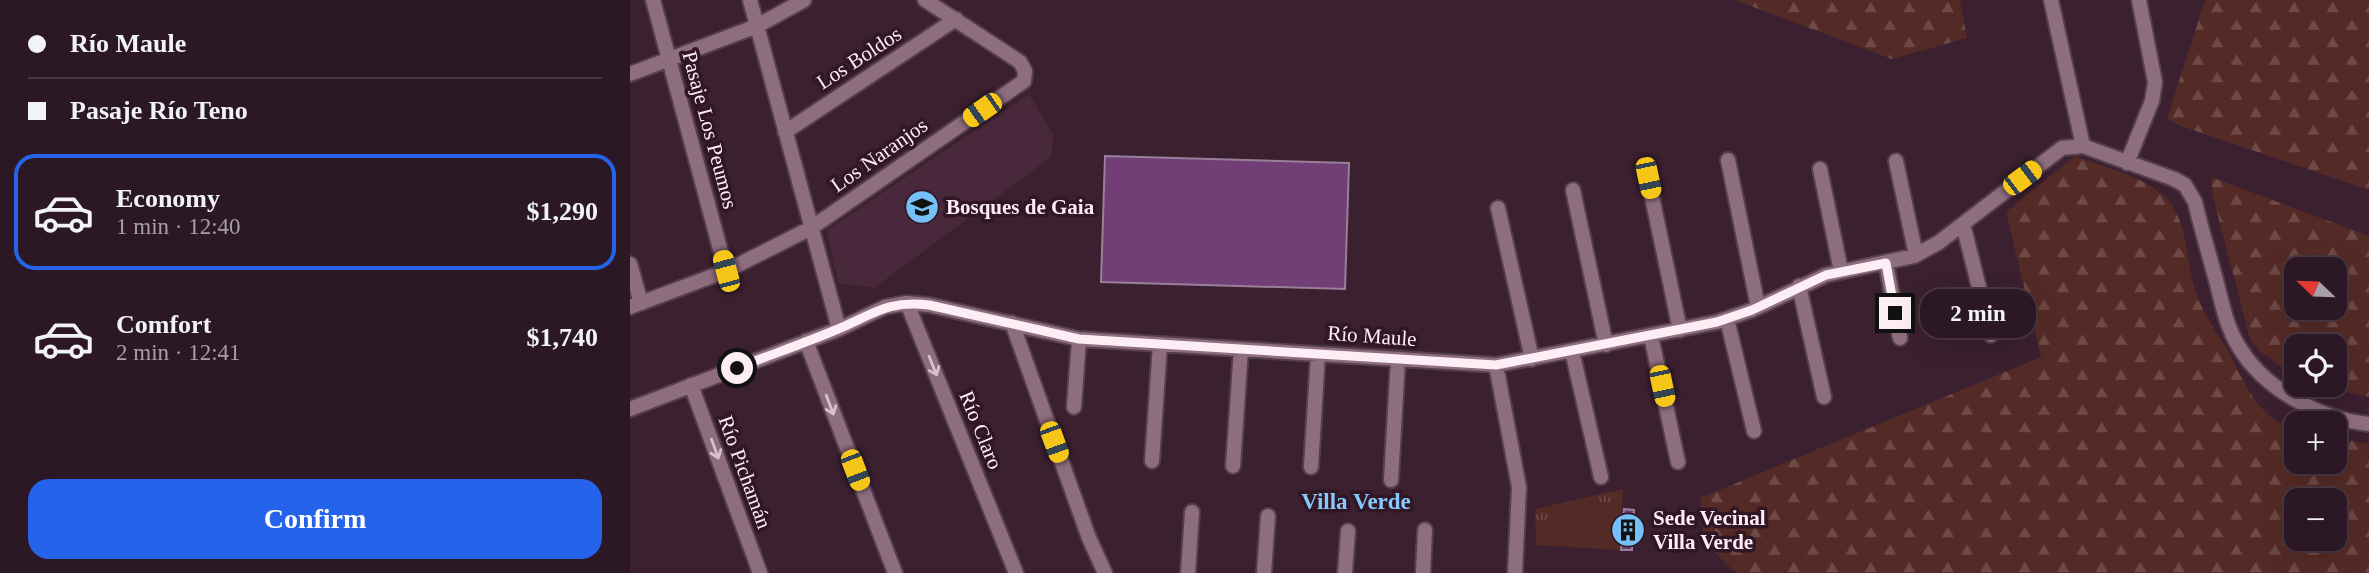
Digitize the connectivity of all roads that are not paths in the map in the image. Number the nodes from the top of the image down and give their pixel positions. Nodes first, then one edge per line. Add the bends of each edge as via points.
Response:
1 (653, 0) edge
2 (750, 0) edge
3 (804, 0) edge
4 (925, 0) edge
5 (2051, 0) edge
6 (2138, 0) edge
7 (956, 19) junction
8 (757, 26) junction
9 (670, 59) junction
10 (630, 74) edge
11 (785, 132) junction
12 (2083, 146) junction
13 (1728, 160) dead end
14 (1896, 161) dead end
15 (2127, 163) junction
16 (1820, 169) dead end
17 (1648, 178) dead end
18 (1573, 190) dead end
19 (1498, 208) dead end
20 (1963, 224) junction
21 (811, 228) junction
22 (1916, 255) junction
23 (1886, 263) junction
24 (630, 264) edge
25 (726, 271) junction
26 (1841, 271) junction
27 (1799, 286) junction
28 (907, 303) junction
29 (635, 305) edge
30 (1758, 307) junction
31 (1727, 319) junction
32 (1012, 323) junction
33 (839, 329) junction
34 (1680, 330) junction
35 (1651, 335) junction
36 (1991, 335) dead end
37 (1900, 338) dead end
38 (1079, 339) junction
39 (806, 341) junction
40 (1160, 344) junction
41 (1606, 345) junction
42 (1241, 349) junction
43 (1572, 351) junction
44 (1318, 354) junction
45 (1398, 359) junction
46 (1532, 359) junction
47 (1496, 365) junction
48 (691, 385) junction
49 (1824, 397) dead end
50 (1074, 407) dead end
51 (630, 408) edge
52 (2369, 424) edge
53 (1754, 431) dead end
54 (1152, 461) dead end
55 (1678, 462) dead end
56 (1233, 466) dead end
57 (1311, 467) dead end
58 (1601, 477) dead end
59 (1391, 481) dead end
60 (1192, 512) dead end
61 (1268, 516) dead end
62 (1425, 530) dead end
63 (1348, 531) dead end
64 (760, 573) edge
65 (895, 573) edge
66 (1016, 573) edge
67 (1105, 573) edge
68 (1188, 573) edge
69 (1264, 573) edge
70 (1345, 573) edge
71 (1423, 573) edge
72 (1515, 573) edge

1 - 9 street, Pasaje Los Peumos
2 - 8 street
3 - 8 street
4 - 7 street, Los Naranjos
5 - 12 street
6 - 15 street via 2155,82
7 - 11 street, Los Boldos
7 - 21 street, Los Naranjos via 1020,62 1024,81
8 - 9 street
8 - 11 street
9 - 10 street
9 - 25 street, Pasaje Los Peumos
11 - 21 street
12 - 15 street
12 - 20 street, Río Maule via 2062,148
13 - 30 street
14 - 22 street
15 - 52 street via 2180,182 2193,196 2228,323 2254,367 2300,402 2332,416
16 - 26 street
17 - 34 street
18 - 41 street
19 - 46 street
20 - 22 street, Río Maule
20 - 36 street
21 - 25 street, Los Naranjos
21 - 33 street
22 - 23 street, Río Maule
23 - 26 street, Río Maule
23 - 37 street
24 - 29 street
25 - 29 street, Los Naranjos
26 - 27 street, Río Maule
27 - 30 street, Río Maule
27 - 49 street
28 - 32 street, Río Maule
28 - 33 street, Río Maule via 885,307
28 -> 66 street, Río Claro
30 - 31 street, Río Maule
31 - 34 street, Río Maule
31 - 53 street
32 - 38 street, Río Maule
32 - 67 street via 1088,538
33 - 39 street, Río Maule
34 - 35 street, Río Maule
35 - 41 street, Río Maule
35 - 55 street
38 - 40 street, Río Maule
38 - 50 street
39 - 48 street, Río Maule
39 -> 65 street
40 - 42 street, Río Maule
40 - 54 street
41 - 43 street, Río Maule
42 - 44 street, Río Maule
42 - 56 street
43 - 46 street, Río Maule
43 - 58 street
44 - 45 street, Río Maule
44 - 57 street
45 - 47 street, Río Maule
45 - 59 street
46 - 47 street, Río Maule
47 - 72 street via 1519,487
48 - 51 street, Río Maule
48 -> 64 street, Río Pichamán
60 - 68 street
61 - 69 street
62 - 71 street
63 - 70 street

